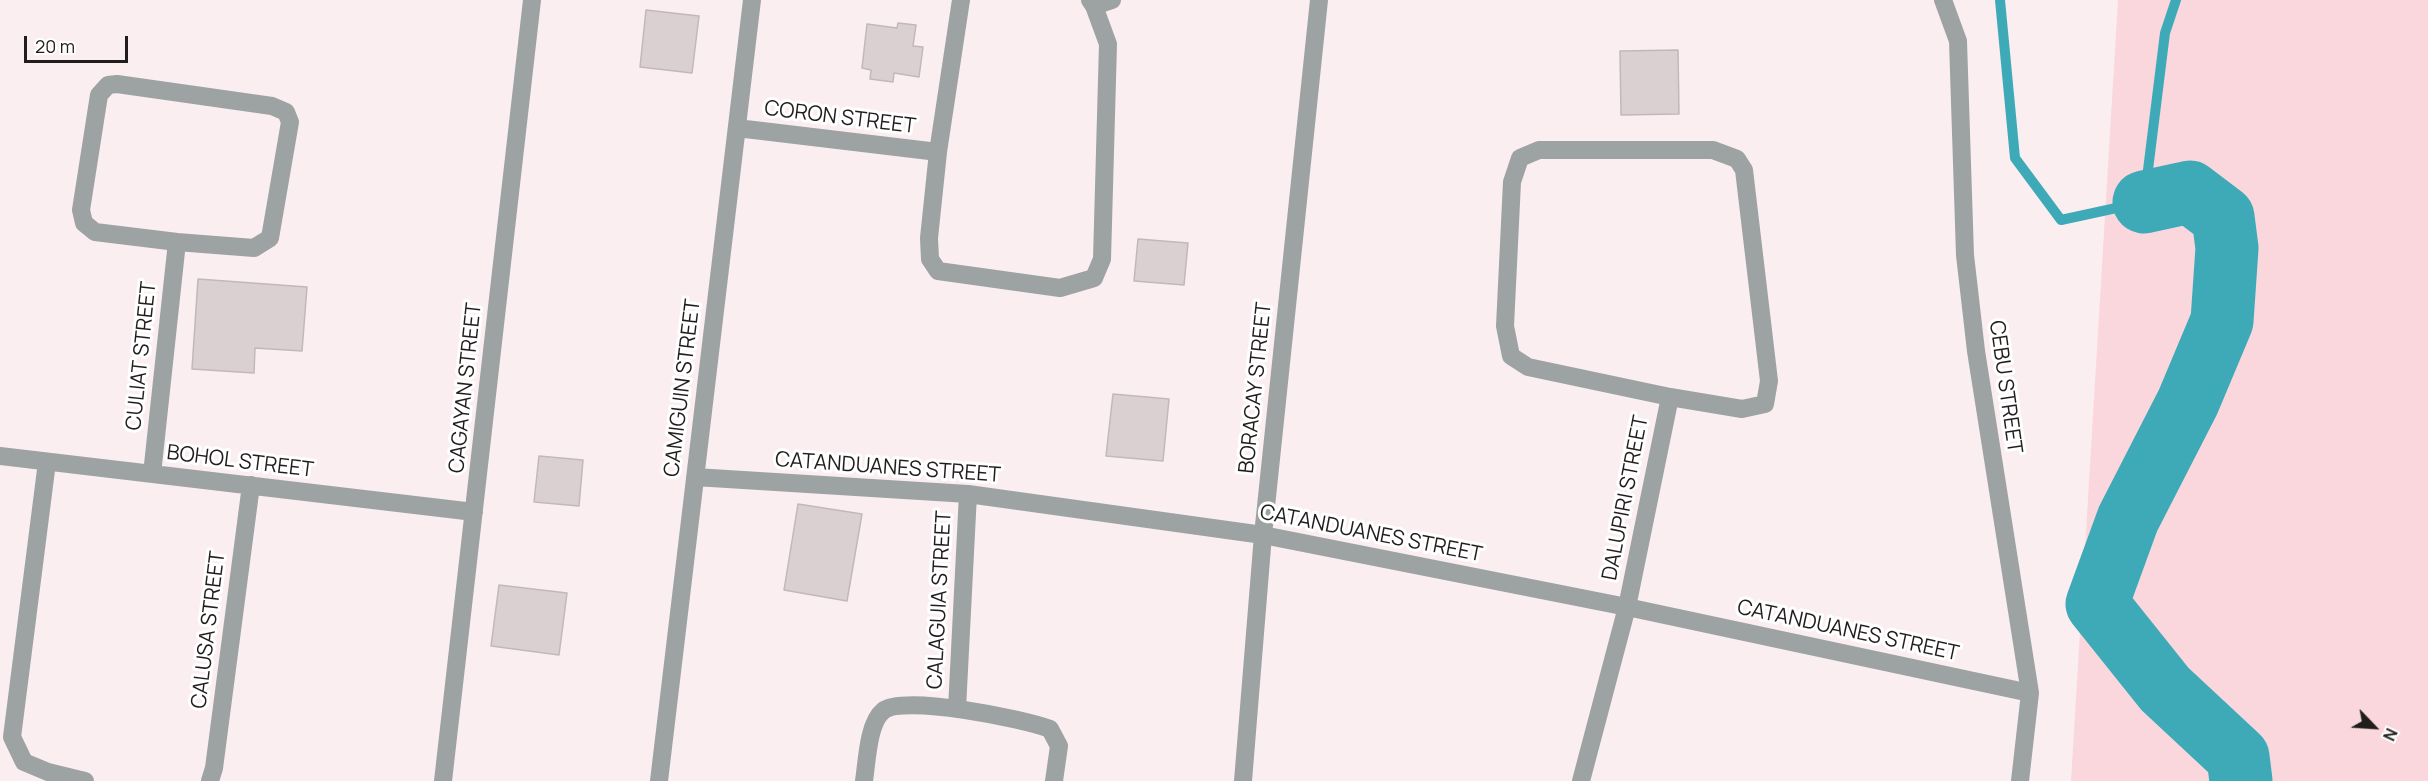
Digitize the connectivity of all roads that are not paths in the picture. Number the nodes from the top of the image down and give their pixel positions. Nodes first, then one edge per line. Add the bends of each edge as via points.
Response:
1 (532, 0) edge
2 (752, 0) edge
3 (961, 0) edge
4 (1112, 0) edge
5 (1319, 0) edge
6 (1943, 0) edge
7 (1092, 3) edge
8 (737, 128) junction
9 (938, 152) junction
10 (177, 242) junction
11 (1670, 397) junction
12 (0, 456) edge
13 (47, 462) junction
14 (152, 474) junction
15 (695, 477) junction
16 (251, 485) junction
17 (968, 494) junction
18 (474, 512) junction
19 (1263, 535) junction
20 (1627, 607) junction
21 (2030, 693) junction
22 (957, 709) junction
23 (84, 781) edge
24 (210, 781) edge
25 (443, 781) edge
26 (659, 781) edge
27 (864, 781) edge
28 (1054, 781) edge
29 (1244, 781) edge
30 (1581, 781) edge
31 (2020, 781) edge

1 - 18 street, CAGAYAN STREET
2 - 8 street, CAMIGUIN STREET
3 - 9 street
4 - 7 street
5 - 19 street, BORACAY STREET
6 - 21 street, CEBU STREET via 1958,41 1965,255 1976,351
7 - 9 street via 1108,44 1102,259 1094,278 1060,288 938,271 930,259 928,238
8 - 9 street, CORON STREET
8 - 15 street, CAMIGUIN STREET
10 - 10 street via 95,231 84,223 81,210 99,95 108,85 261,104 286,112 290,122 270,238 254,248
10 - 14 street, CULIAT STREET
11 - 11 street via 1528,367 1511,356 1505,326 1512,182 1520,158 1539,150 1713,150 1737,159 1744,170 1768,381 1765,404 1742,409
11 - 20 street, DALUPIRI STREET
12 - 13 street, BOHOL STREET
13 - 14 street, BOHOL STREET
13 - 23 street via 12,737 24,762
14 - 16 street, BOHOL STREET
15 - 17 street, CATANDUANES STREET
15 - 26 street, CAMIGUIN STREET
16 - 18 street, BOHOL STREET
16 - 24 street, CALUSA STREET
17 - 19 street, CATANDUANES STREET
17 - 22 street, CALAGUIA STREET
18 - 25 street, CAGAYAN STREET
19 - 20 street, CATANDUANES STREET
19 - 29 street, BORACAY STREET
20 - 21 street, CATANDUANES STREET
20 - 30 street, DALUPIRI STREET
21 - 31 street, CEBU STREET
22 - 27 street via 898,705 883,710 874,723
22 - 28 street via 1029,721 1050,729 1059,746

